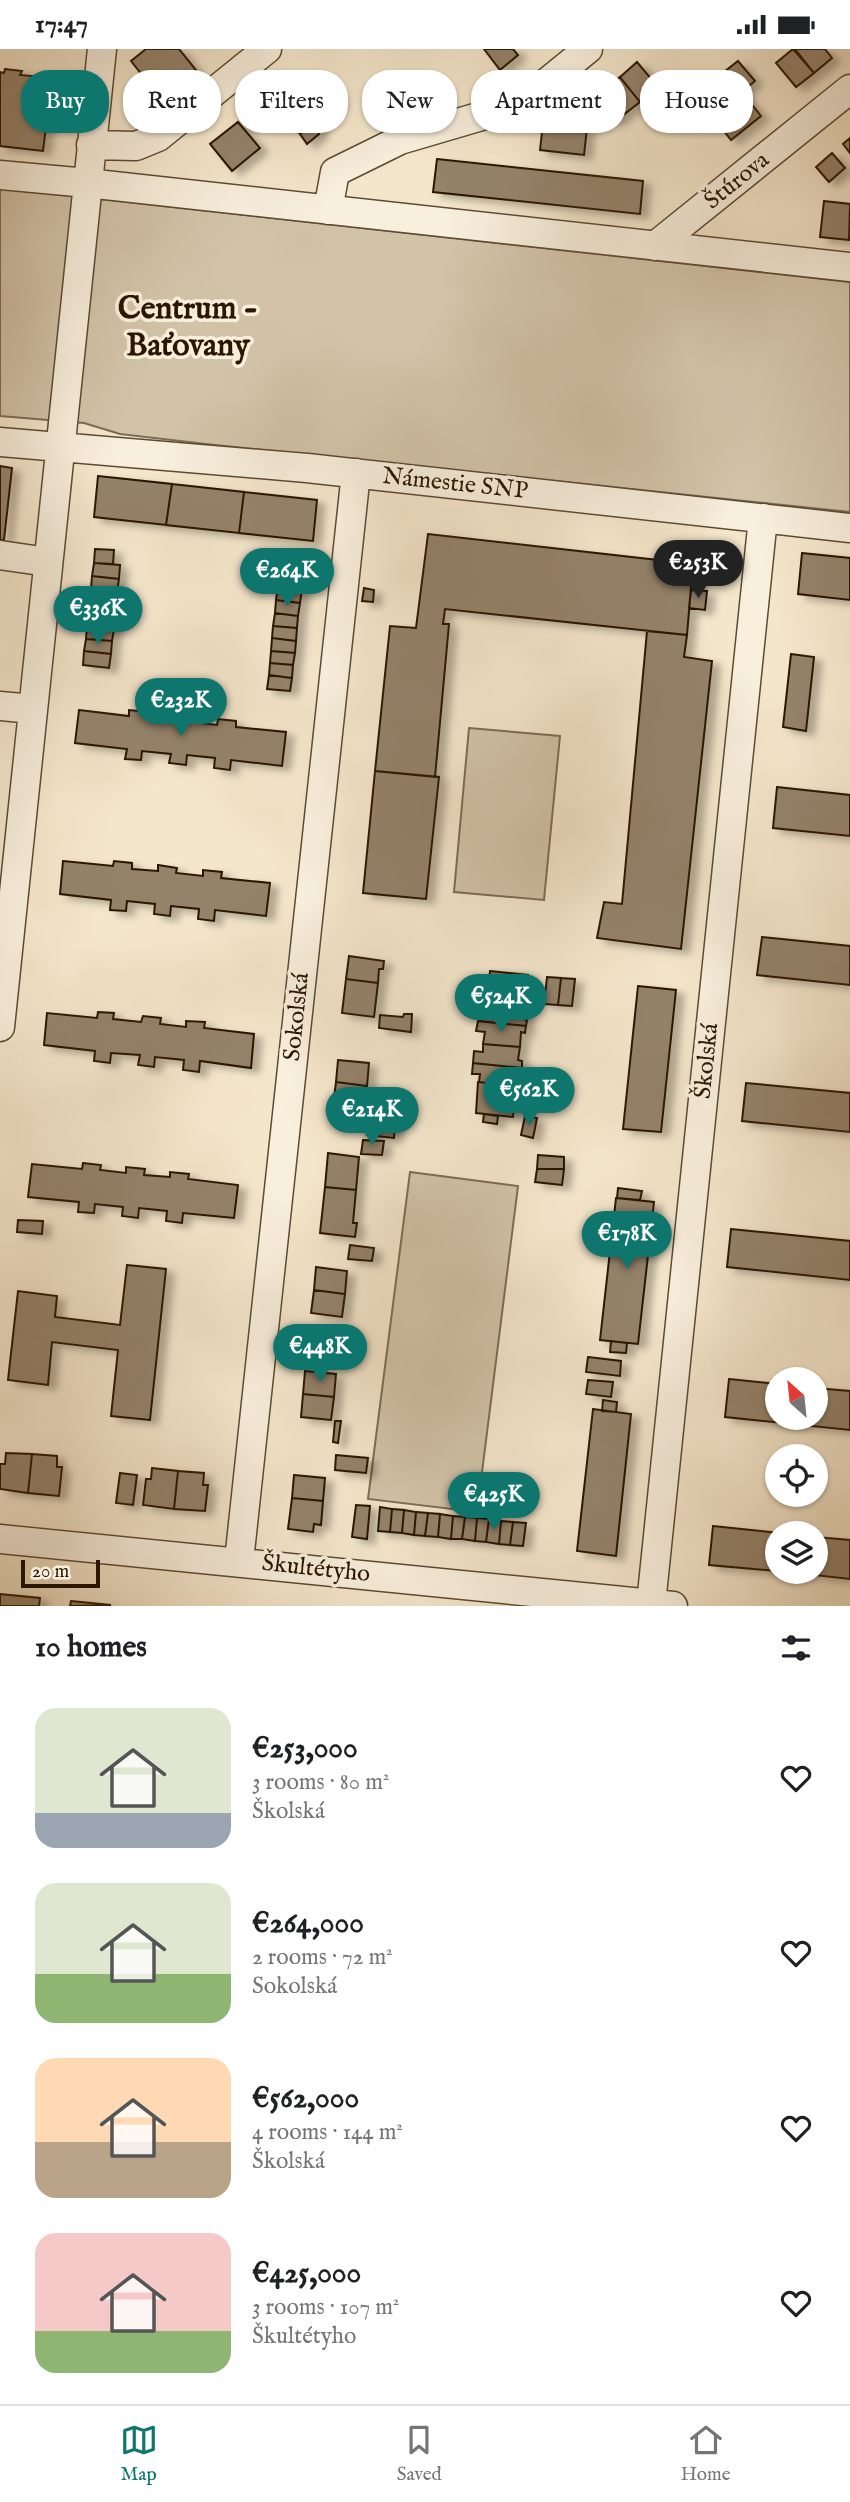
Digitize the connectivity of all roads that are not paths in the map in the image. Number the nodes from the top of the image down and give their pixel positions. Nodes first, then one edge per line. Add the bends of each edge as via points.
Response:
1 (102, 49) edge
2 (267, 49) edge
3 (588, 49) edge
4 (850, 89) edge
5 (91, 145) junction
6 (0, 175) edge
7 (87, 183) junction
8 (328, 210) junction
9 (655, 246) junction
10 (850, 267) edge
11 (0, 442) edge
12 (60, 447) junction
13 (356, 473) junction
14 (763, 518) junction
15 (850, 528) edge
16 (0, 555) edge
17 (48, 562) junction
18 (0, 706) edge
19 (33, 709) junction
20 (5, 928) edge
21 (0, 1027) edge
22 (0, 1539) edge
23 (239, 1561) junction
24 (662, 1605) edge

1 - 5 street
2 - 5 street via 158,137 136,146
3 - 8 street via 519,105 400,140 335,172
4 - 9 street, Štúrova
5 - 7 street
6 - 7 street
7 - 8 street
7 - 12 street
8 - 9 street
9 - 10 street
11 - 12 street, Námestie SNP
12 - 13 street, Námestie SNP
12 - 17 street
13 - 14 street, Námestie SNP
13 - 23 street, Sokolská
14 - 15 street, Námestie SNP
14 - 24 street, Školská
16 - 17 street
17 - 19 street
18 - 19 street
19 - 20 street
20 - 21 street
22 - 23 street, Škultétyho
23 - 24 street, Škultétyho

